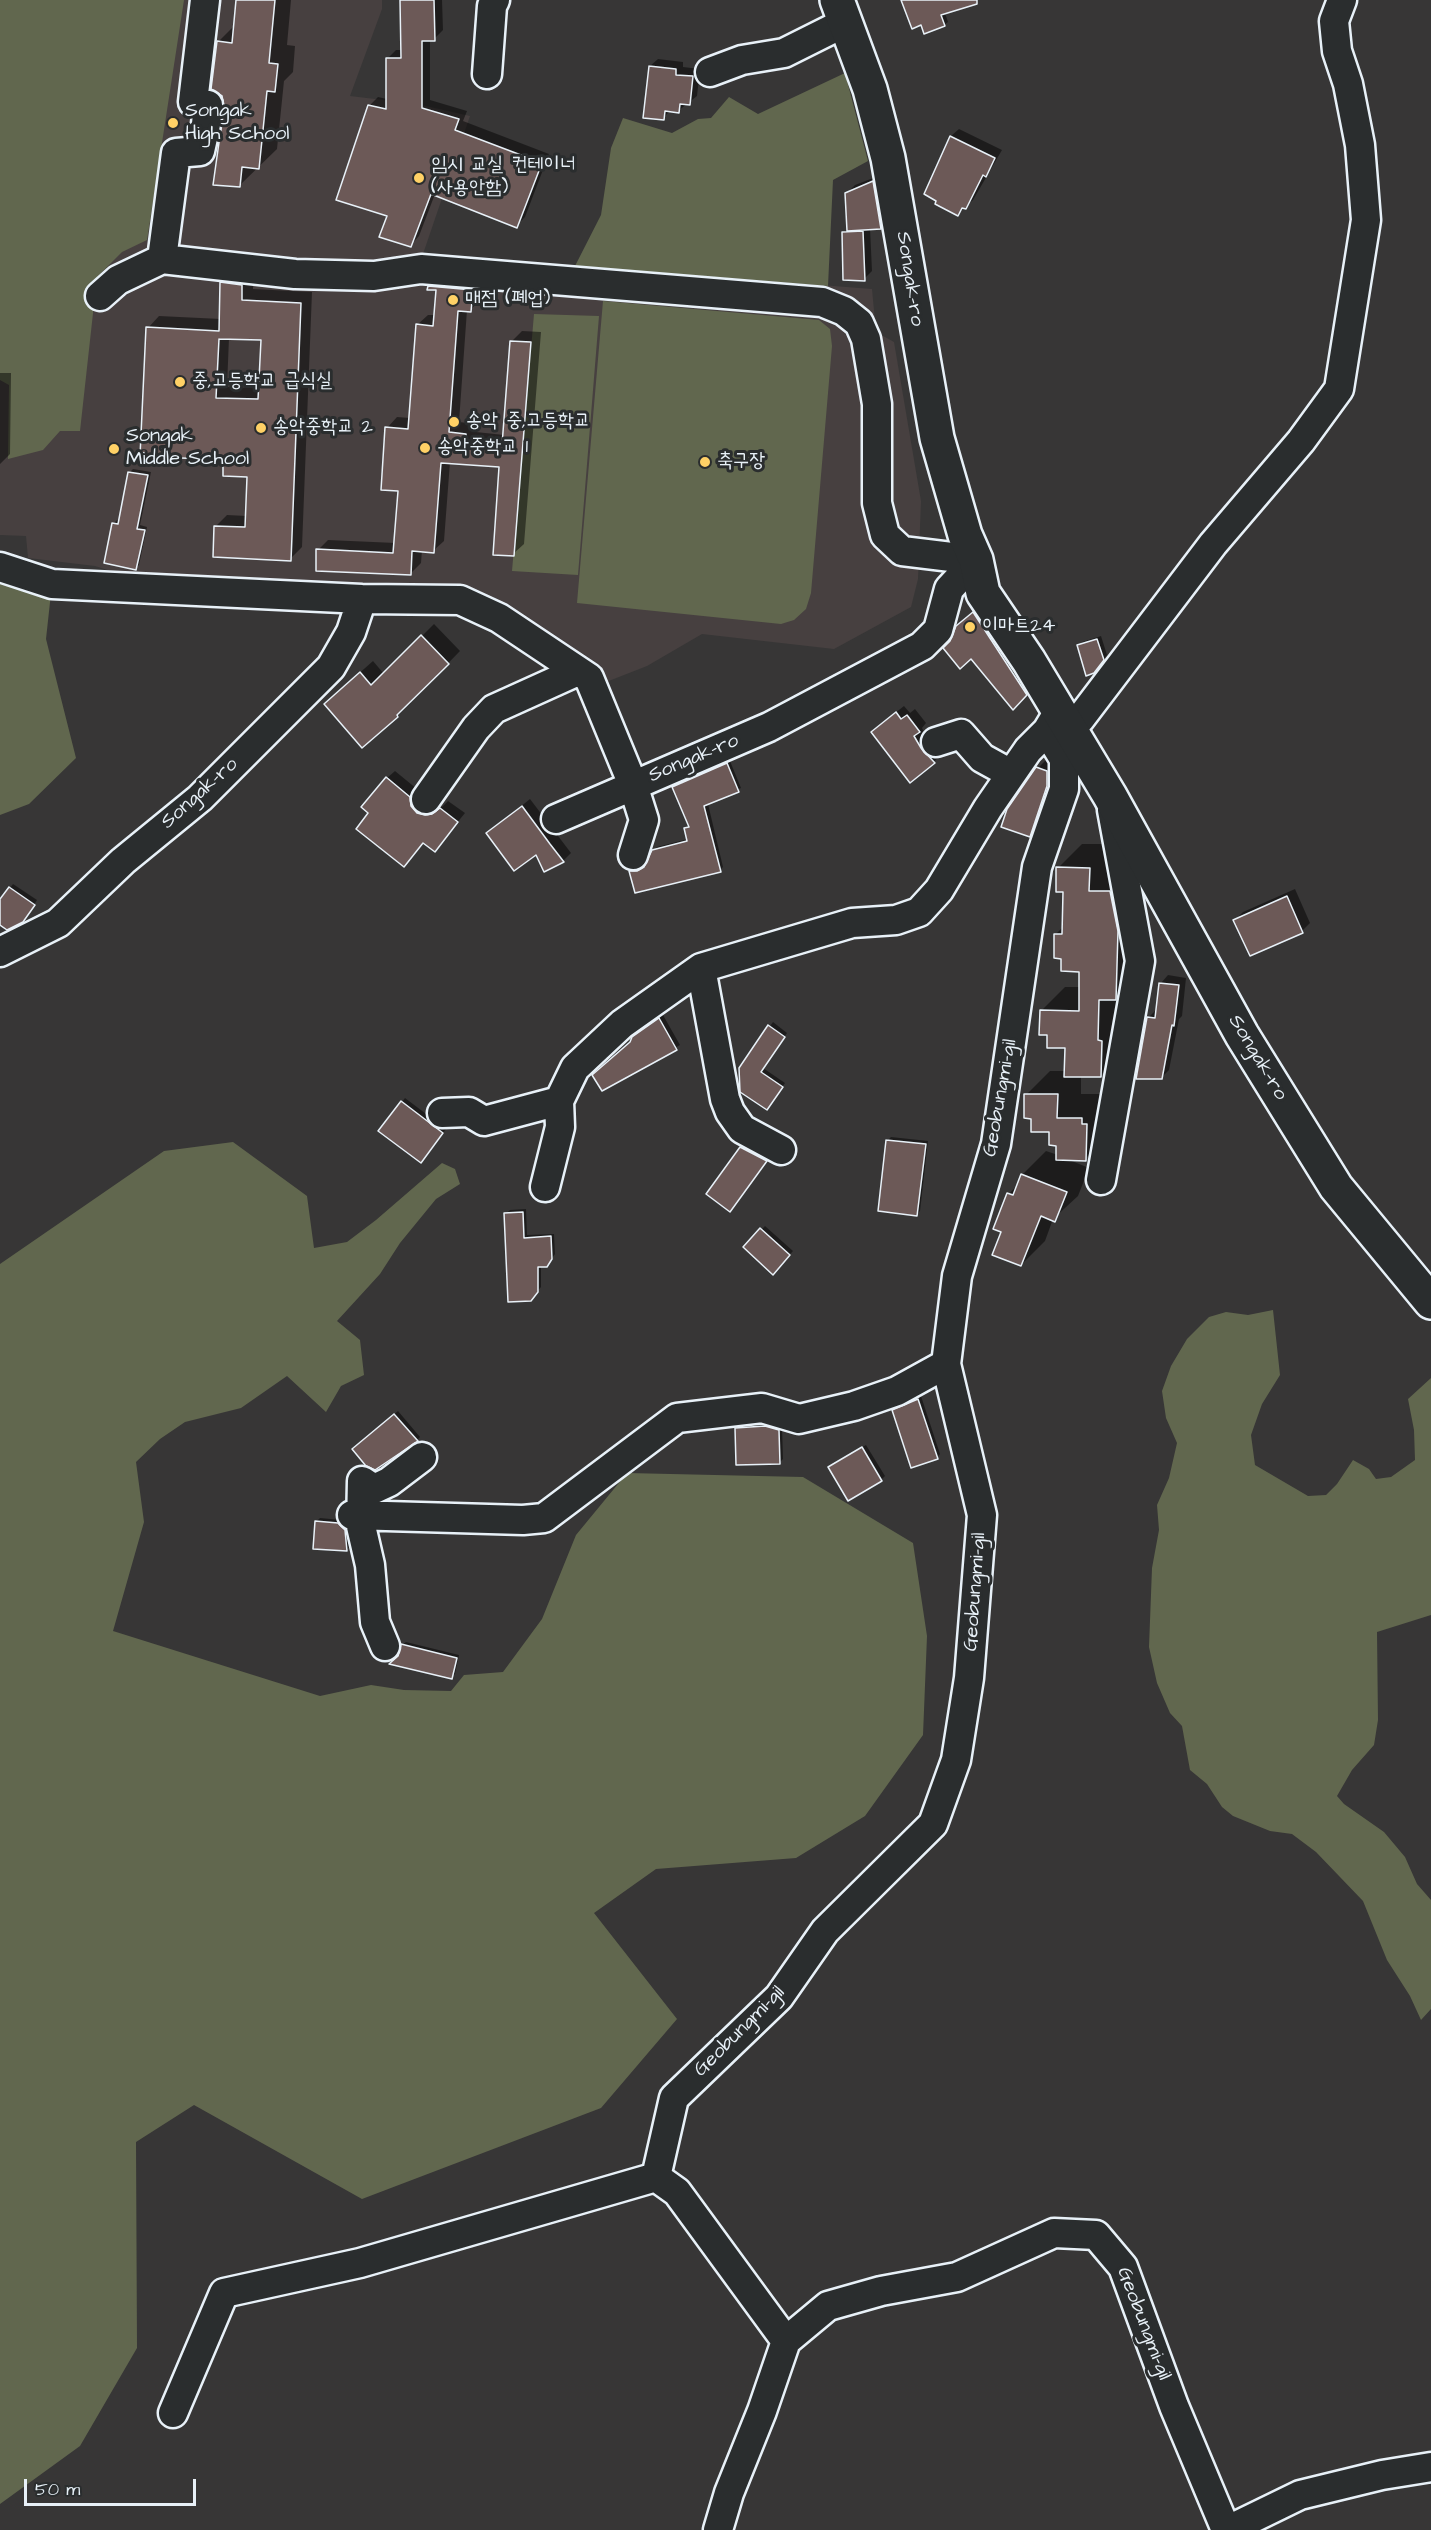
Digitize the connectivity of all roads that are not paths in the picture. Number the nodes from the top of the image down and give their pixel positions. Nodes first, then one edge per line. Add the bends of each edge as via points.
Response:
1 (205, 0) edge
2 (495, 0) edge
3 (1342, 0) edge
4 (843, 7) edge
5 (711, 72) dead end
6 (487, 74) dead end
7 (162, 259) junction
8 (100, 296) dead end
9 (976, 560) junction
10 (0, 567) edge
11 (362, 599) junction
12 (578, 671) junction
13 (1062, 720) junction
14 (936, 741) dead end
15 (1011, 774) junction
16 (633, 785) junction
17 (1110, 796) junction
18 (426, 799) dead end
19 (556, 819) dead end
20 (633, 855) dead end
21 (0, 952) edge
22 (701, 968) junction
23 (559, 1101) junction
24 (442, 1113) dead end
25 (781, 1150) dead end
26 (1101, 1180) dead end
27 (545, 1187) dead end
28 (1431, 1288) edge
29 (1431, 1302) edge
30 (946, 1364) junction
31 (422, 1457) dead end
32 (356, 1515) junction
33 (385, 1646) dead end
34 (656, 2177) junction
35 (786, 2341) junction
36 (173, 2413) dead end
37 (1431, 2467) edge
38 (718, 2530) edge
39 (1227, 2530) edge

1 - 7 street via 193,102 208,105 206,124 200,151 176,153
2 - 6 street
3 - 13 street via 1334,21 1337,51 1360,145 1366,220 1339,390 1301,441
4 - 5 street via 784,53 742,60
4 - 9 main road, Songak-ro via 888,158 938,438 965,535
4 - 13 main road via 874,65 892,133 944,399 972,506 1002,583 1054,669
7 - 8 street via 118,280
7 - 9 street via 295,274 374,276 421,269 822,302 859,322 866,339 877,404 877,503 885,535 902,551
9 - 13 main road, Songak-ro via 983,593
9 - 16 street, Songak-ro via 949,589 938,630 922,646 769,727
10 - 11 street, Songak-ro via 52,584
11 - 12 street, Songak-ro via 460,600 500,618
11 - 21 street, Songak-ro via 351,632 331,667 200,798 123,861 58,923
12 - 16 street, Songak-ro via 589,678
12 - 18 street via 494,709
13 - 15 street via 1028,750
13 - 17 main road, Songak-ro
13 - 28 main road via 1164,876 1324,1148 1362,1204
13 - 30 street, Geobungmi-gil via 1064,789 1037,867 996,1144 957,1276
14 - 15 street via 961,734 982,758
15 - 22 street via 939,890 919,912 896,920 852,923
16 - 19 street
16 - 20 street via 644,820
17 - 26 street, Songak-ro via 1140,961
17 - 29 main road, Songak-ro via 1242,1035 1336,1187
22 - 23 street via 622,1024 575,1068
22 - 25 street via 730,1112 742,1129
23 - 24 street via 484,1121 469,1112
23 - 27 street via 560,1127
30 - 32 street via 897,1391 854,1407 799,1419 762,1408 677,1418 544,1518
30 - 34 street, Geobungmi-gil via 982,1515 969,1677 956,1760 933,1824 825,1931 778,1997 674,2098
31 - 32 street via 374,1489 362,1482
32 - 33 street via 370,1565 375,1622
34 - 35 street via 677,2192
34 - 36 street via 360,2262 224,2293
35 - 38 street
35 - 39 street, Geobungmi-gil via 828,2306 880,2291 957,2277 1054,2234 1096,2235 1123,2267 1174,2406
37 - 39 street, Geobungmi-gil via 1300,2494

